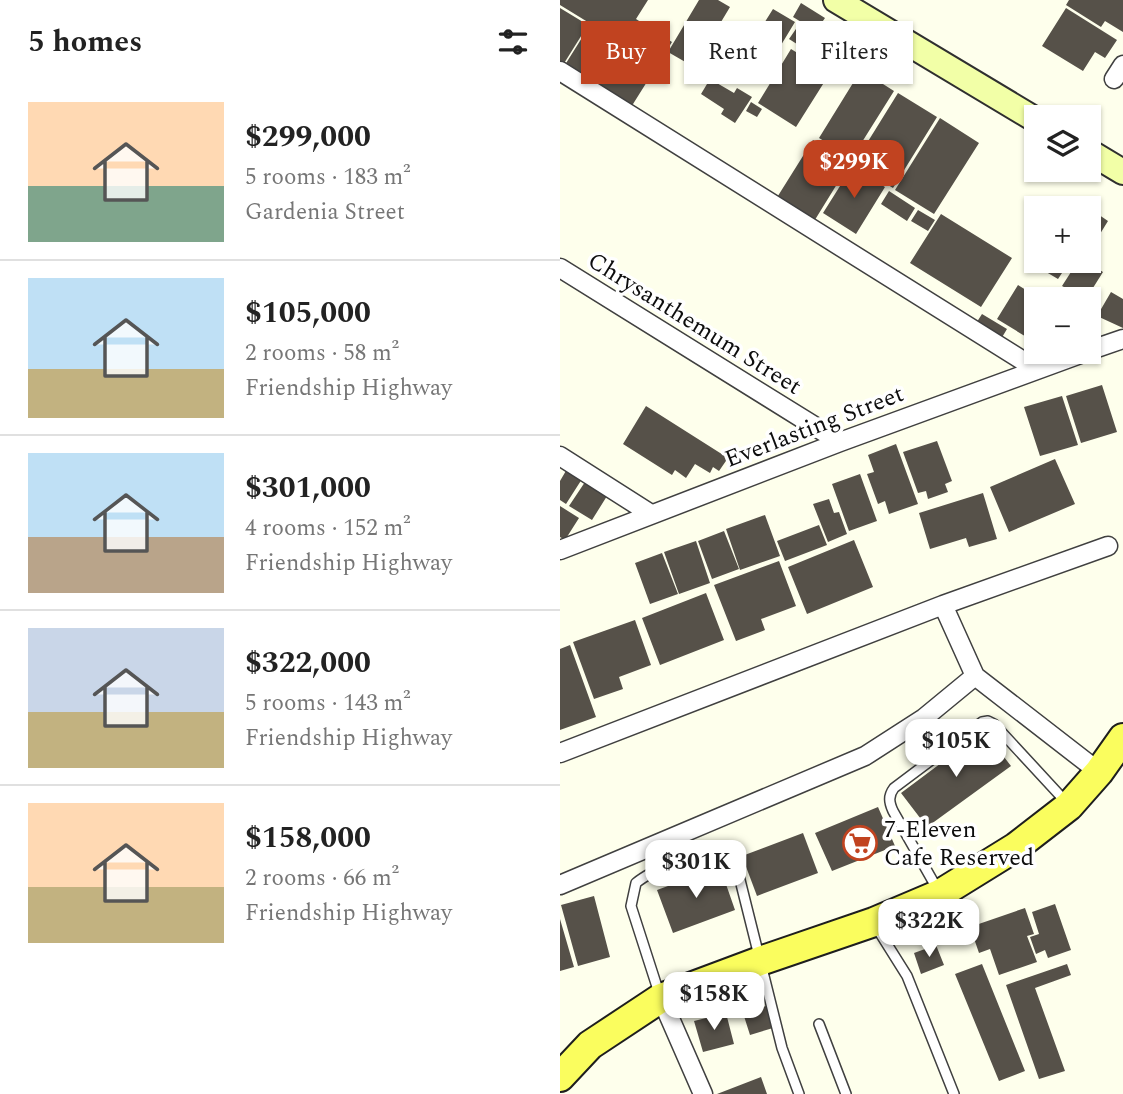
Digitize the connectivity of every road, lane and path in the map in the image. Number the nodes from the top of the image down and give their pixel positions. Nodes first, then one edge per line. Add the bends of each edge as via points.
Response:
1 (836, 0) edge
2 (560, 71) edge
3 (1024, 113) edge
4 (1101, 159) edge
5 (1123, 172) edge
6 (560, 268) edge
7 (1123, 339) edge
8 (1101, 346) edge
9 (1050, 364) edge
10 (1036, 369) junction
11 (839, 442) junction
12 (560, 456) edge
13 (651, 514) junction
14 (1108, 546) dead end
15 (560, 550) edge
16 (943, 605) junction
17 (975, 676) junction
18 (1123, 738) edge
19 (560, 752) edge
20 (1099, 772) junction
21 (1069, 806) junction
22 (560, 885) edge
23 (940, 894) junction
24 (873, 922) junction
25 (760, 961) junction
26 (661, 998) junction
27 (818, 1024) dead end
28 (560, 1077) edge
29 (703, 1094) edge
30 (799, 1094) edge
31 (846, 1094) edge
32 (954, 1094) edge

1 - 3 main road
2 - 10 street
4 - 5 main road
6 - 11 street, Chrysanthemum Street
7 - 8 street, Everlasting Street
9 - 10 street, Everlasting Street
10 - 11 street, Everlasting Street
11 - 13 street, Everlasting Street
12 - 13 street
13 - 15 street, Everlasting Street
14 - 16 street
16 - 17 street
16 - 19 street
17 - 20 street
17 - 22 street via 924,718 865,756
18 - 20 main road
20 - 21 main road
21 - 23 main road via 1016,847
21 - 23 lane via 993,724 982,722 890,794 893,811
23 - 24 main road
24 - 25 main road
24 - 32 lane via 907,976
25 - 26 main road
25 - 26 lane via 735,860 718,847 705,849 648,874 632,892 631,906
25 - 30 lane
26 - 28 main road via 590,1045
26 - 29 street
27 - 31 lane

